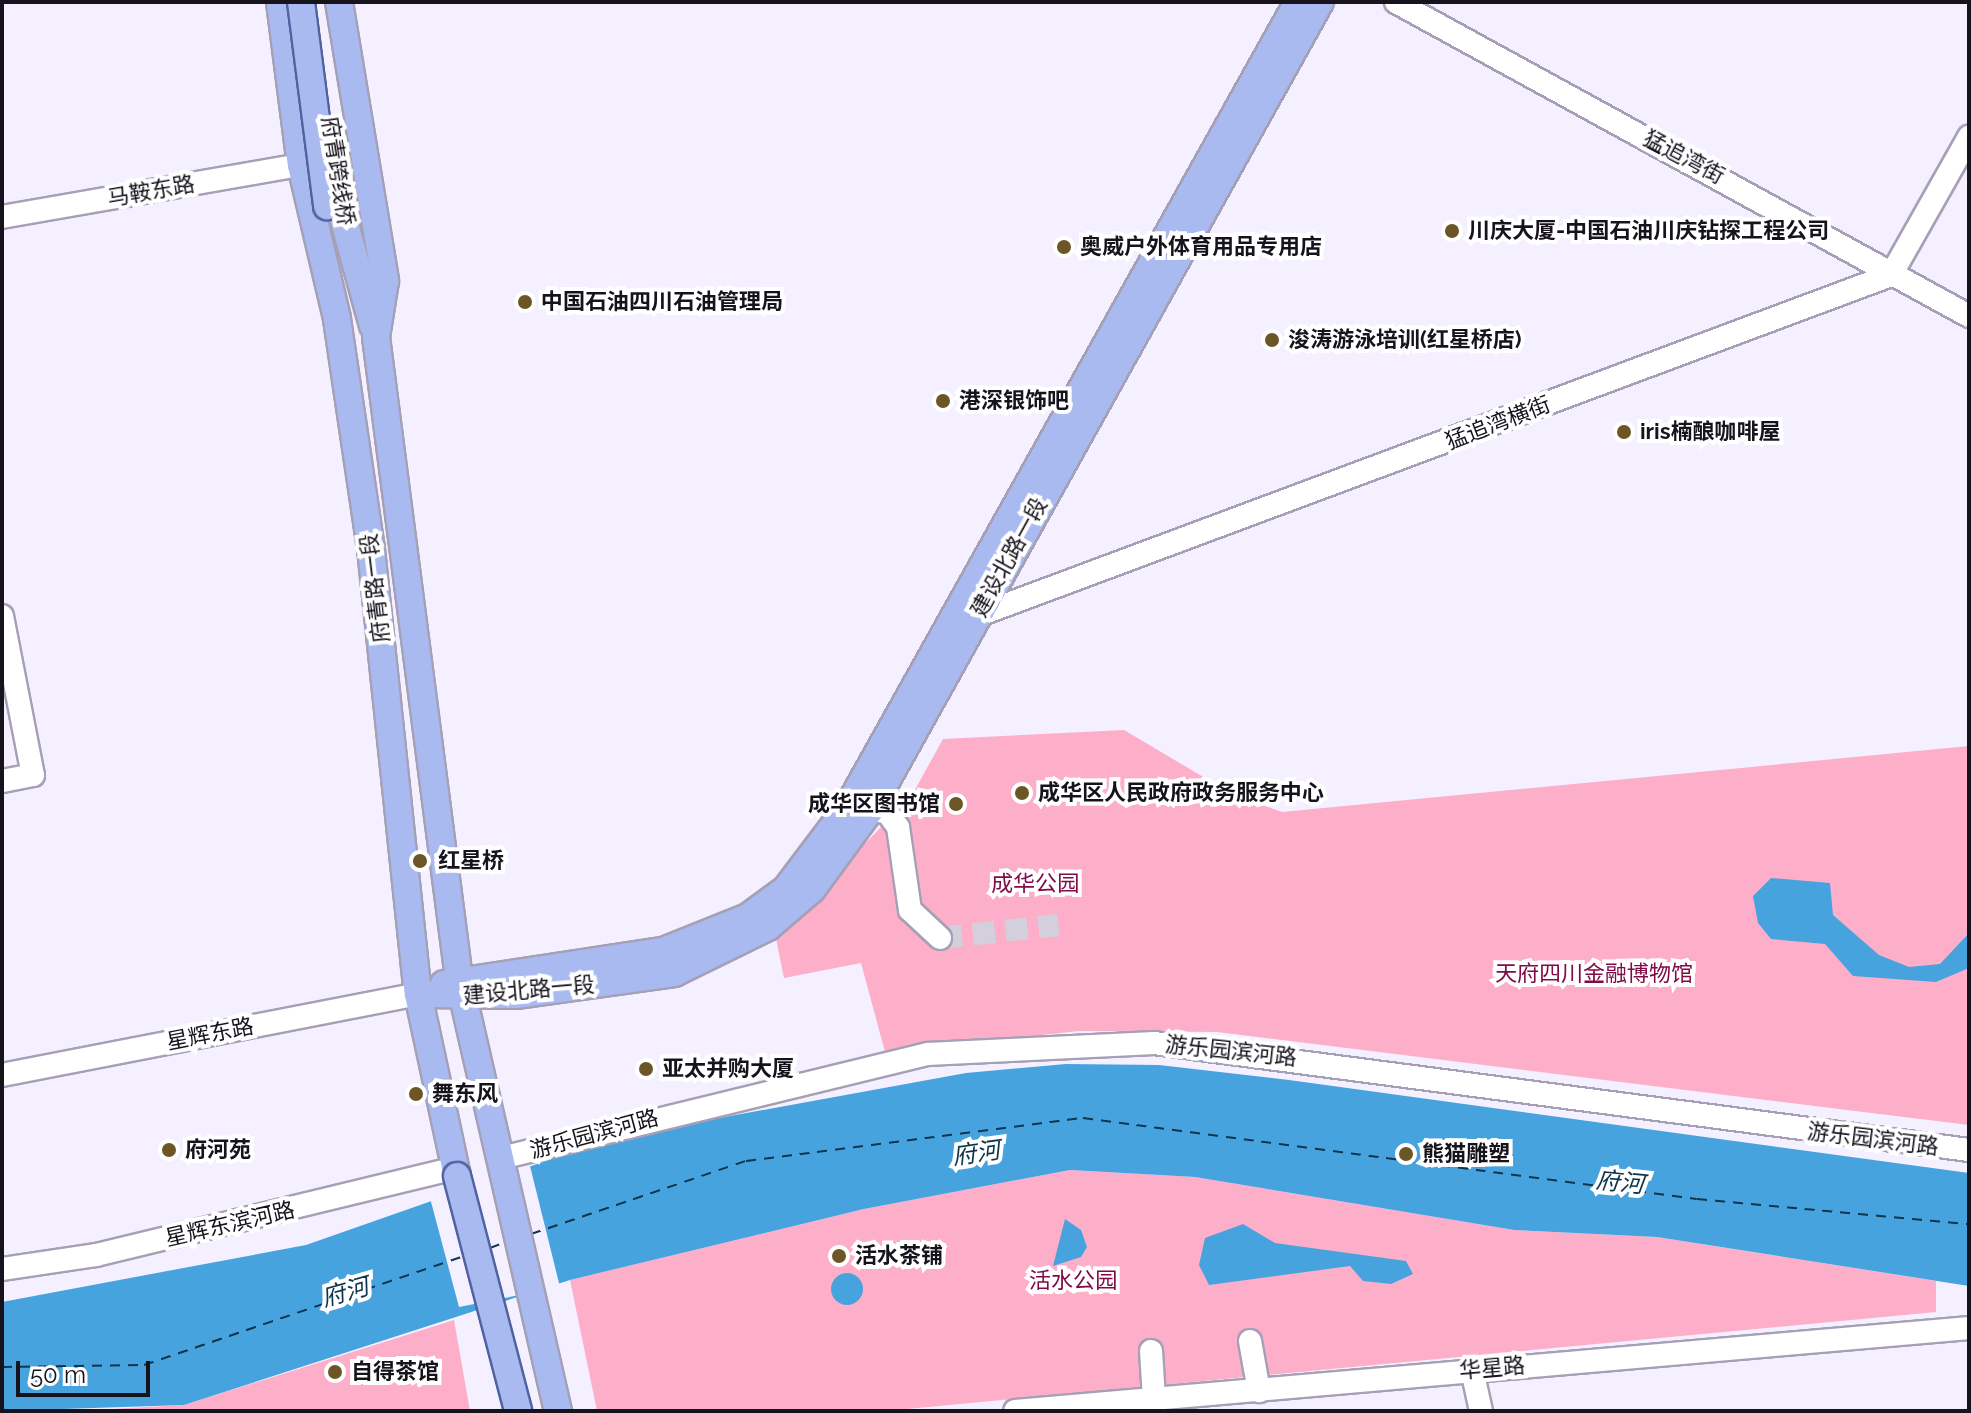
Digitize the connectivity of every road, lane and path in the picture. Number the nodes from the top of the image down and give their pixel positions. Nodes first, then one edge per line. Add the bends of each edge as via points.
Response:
1 (280, 2) edge
2 (301, 2) edge
3 (313, 2) edge
4 (339, 2) edge
5 (1298, 2) edge
6 (1320, 2) edge
7 (1396, 2) edge
8 (1426, 9) edge
9 (1969, 137) edge
10 (301, 165) junction
11 (334, 206) junction
12 (2, 217) edge
13 (1891, 275) junction
14 (1969, 316) edge
15 (337, 319) junction
16 (376, 337) junction
17 (2, 616) edge
18 (965, 617) junction
19 (2, 781) edge
20 (870, 810) junction
21 (940, 938) dead end
22 (461, 988) junction
23 (418, 994) junction
24 (2, 1075) edge
25 (1969, 1150) edge
26 (502, 1162) junction
27 (456, 1172) junction
28 (2, 1269) edge
29 (1969, 1328) edge
30 (1250, 1341) dead end
31 (1151, 1351) dead end
32 (1472, 1370) junction
33 (1259, 1391) junction
34 (1154, 1399) junction
35 (518, 1411) edge
36 (558, 1411) edge
37 (1015, 1411) edge
38 (1481, 1411) edge

1 - 10 main road, 府青路一段
2 - 11 main road, 府青跨线桥, bridge
3 - 11 main road, 府青跨线桥
4 - 16 main road, 府青路一段 via 385,281
5 - 18 main road, 建设北路一段
6 - 18 main road, 建设北路一段
7 - 8 street, 猛追湾街
8 - 13 street, 猛追湾街
9 - 13 street
10 - 12 street, 马鞍东路
10 - 15 main road, 府青路一段
11 - 15 main road, 府青跨线桥
11 - 16 main road, 府青跨线桥
13 - 14 street, 猛追湾街
13 - 18 street, 猛追湾横街
15 - 23 main road, 府青路一段 via 371,549
16 - 22 main road, 府青路一段
17 - 19 street via 33,775
18 - 20 main road, 建设北路一段
18 - 22 main road, 建设北路一段 via 816,854 748,917 663,951
20 - 21 street via 887,812 898,827 910,910
20 - 22 main road, 建设北路一段 via 812,889 722,955 674,973
22 - 23 main road, 建设北路一段
22 - 26 main road, 府青路一段
23 - 24 street, 星辉东路
23 - 27 main road, 府青路一段
25 - 26 street, 游乐园滨河路 via 1273,1053 1144,1043 928,1054
26 - 36 main road
27 - 28 street, 星辉东滨河路 via 96,1255
27 - 35 main road, bridge
29 - 32 street, 华星路
30 - 33 street
31 - 34 street
32 - 33 street, 华星路
32 - 38 street
33 - 34 street, 华星路
34 - 37 street, 华星路

